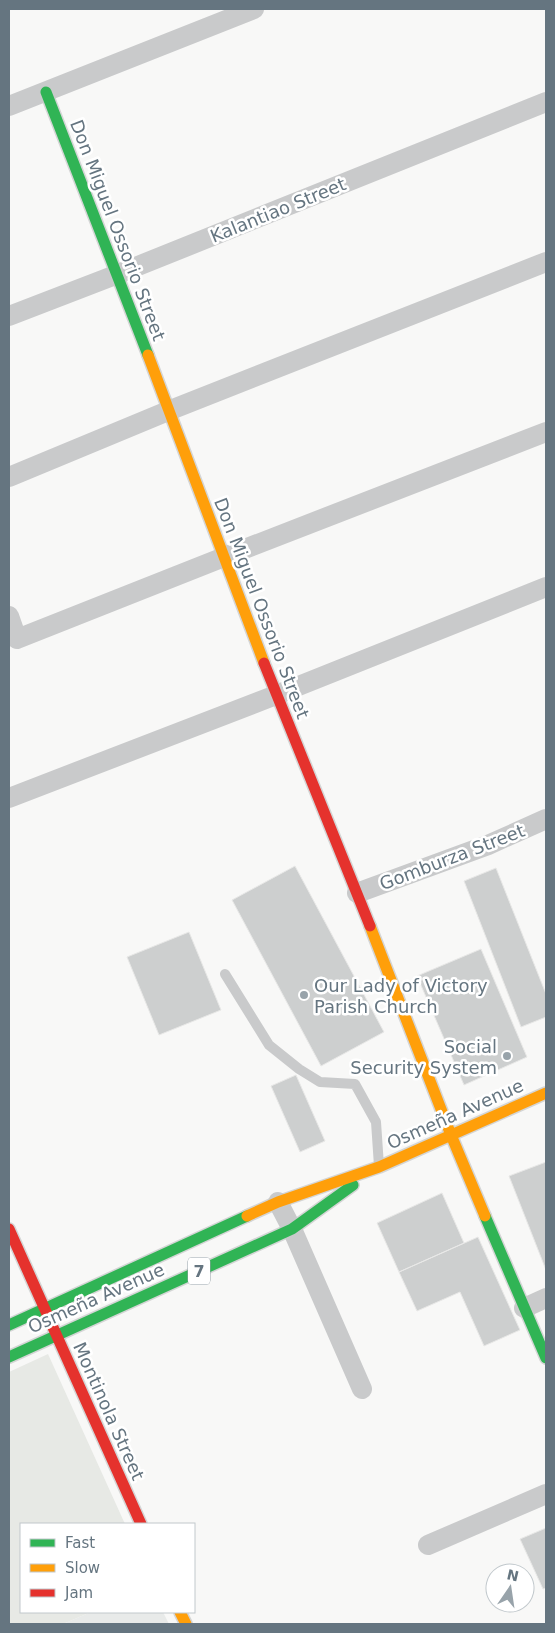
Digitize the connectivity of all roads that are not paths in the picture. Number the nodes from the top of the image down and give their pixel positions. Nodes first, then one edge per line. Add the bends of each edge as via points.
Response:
1 (254, 9) edge
2 (46, 92) junction
3 (546, 102) edge
4 (9, 106) edge
5 (546, 262) edge
6 (118, 274) junction
7 (9, 316) edge
8 (168, 411) junction
9 (546, 432) edge
10 (9, 477) edge
11 (224, 556) junction
12 (546, 587) edge
13 (9, 616) edge
14 (13, 641) edge
15 (276, 695) junction
16 (9, 798) edge
17 (546, 819) edge
18 (357, 893) junction
19 (226, 974) dead end
20 (546, 1093) edge
21 (450, 1135) junction
22 (379, 1167) junction
23 (278, 1202) junction
24 (9, 1229) edge
25 (292, 1229) junction
26 (546, 1298) edge
27 (524, 1308) junction
28 (44, 1309) junction
29 (9, 1325) edge
30 (56, 1336) junction
31 (9, 1357) edge
32 (546, 1358) edge
33 (362, 1389) dead end
34 (546, 1494) edge
35 (141, 1523) edge
36 (428, 1545) dead end

1 - 2 street
2 - 4 street
2 - 6 street, Don Miguel Ossorio Street
3 - 6 street, Kalantiao Street
5 - 8 street
6 - 7 street, Kalantiao Street
6 - 8 street, Don Miguel Ossorio Street
8 - 10 street
8 - 11 street, Don Miguel Ossorio Street
9 - 11 street
11 - 14 street
11 - 15 street, Don Miguel Ossorio Street
12 - 15 street
13 - 14 street
15 - 16 street
15 - 18 street, Don Miguel Ossorio Street
17 - 18 street, Gomburza Street via 488,845
18 - 21 street, Don Miguel Ossorio Street
19 - 22 lane via 269,1045 320,1082 355,1084 376,1122
20 - 21 street, Osmeña Avenue / 7
21 - 22 street, Osmeña Avenue / 7
21 - 27 street, Don Miguel Ossorio Street
22 - 23 street, Osmeña Avenue / 7
22 - 25 street, Osmeña Avenue / 7
23 - 25 street
23 - 28 street, Osmeña Avenue / 7
24 - 28 street, Montinola Street
25 - 30 street, Osmeña Avenue / 7
25 - 33 street
26 - 27 street
27 - 32 street, Don Miguel Ossorio Street
28 - 29 street, Osmeña Avenue / 7
28 - 30 street, Montinola Street
30 - 31 street, Osmeña Avenue / 7
30 - 35 street, Montinola Street
34 - 36 street

